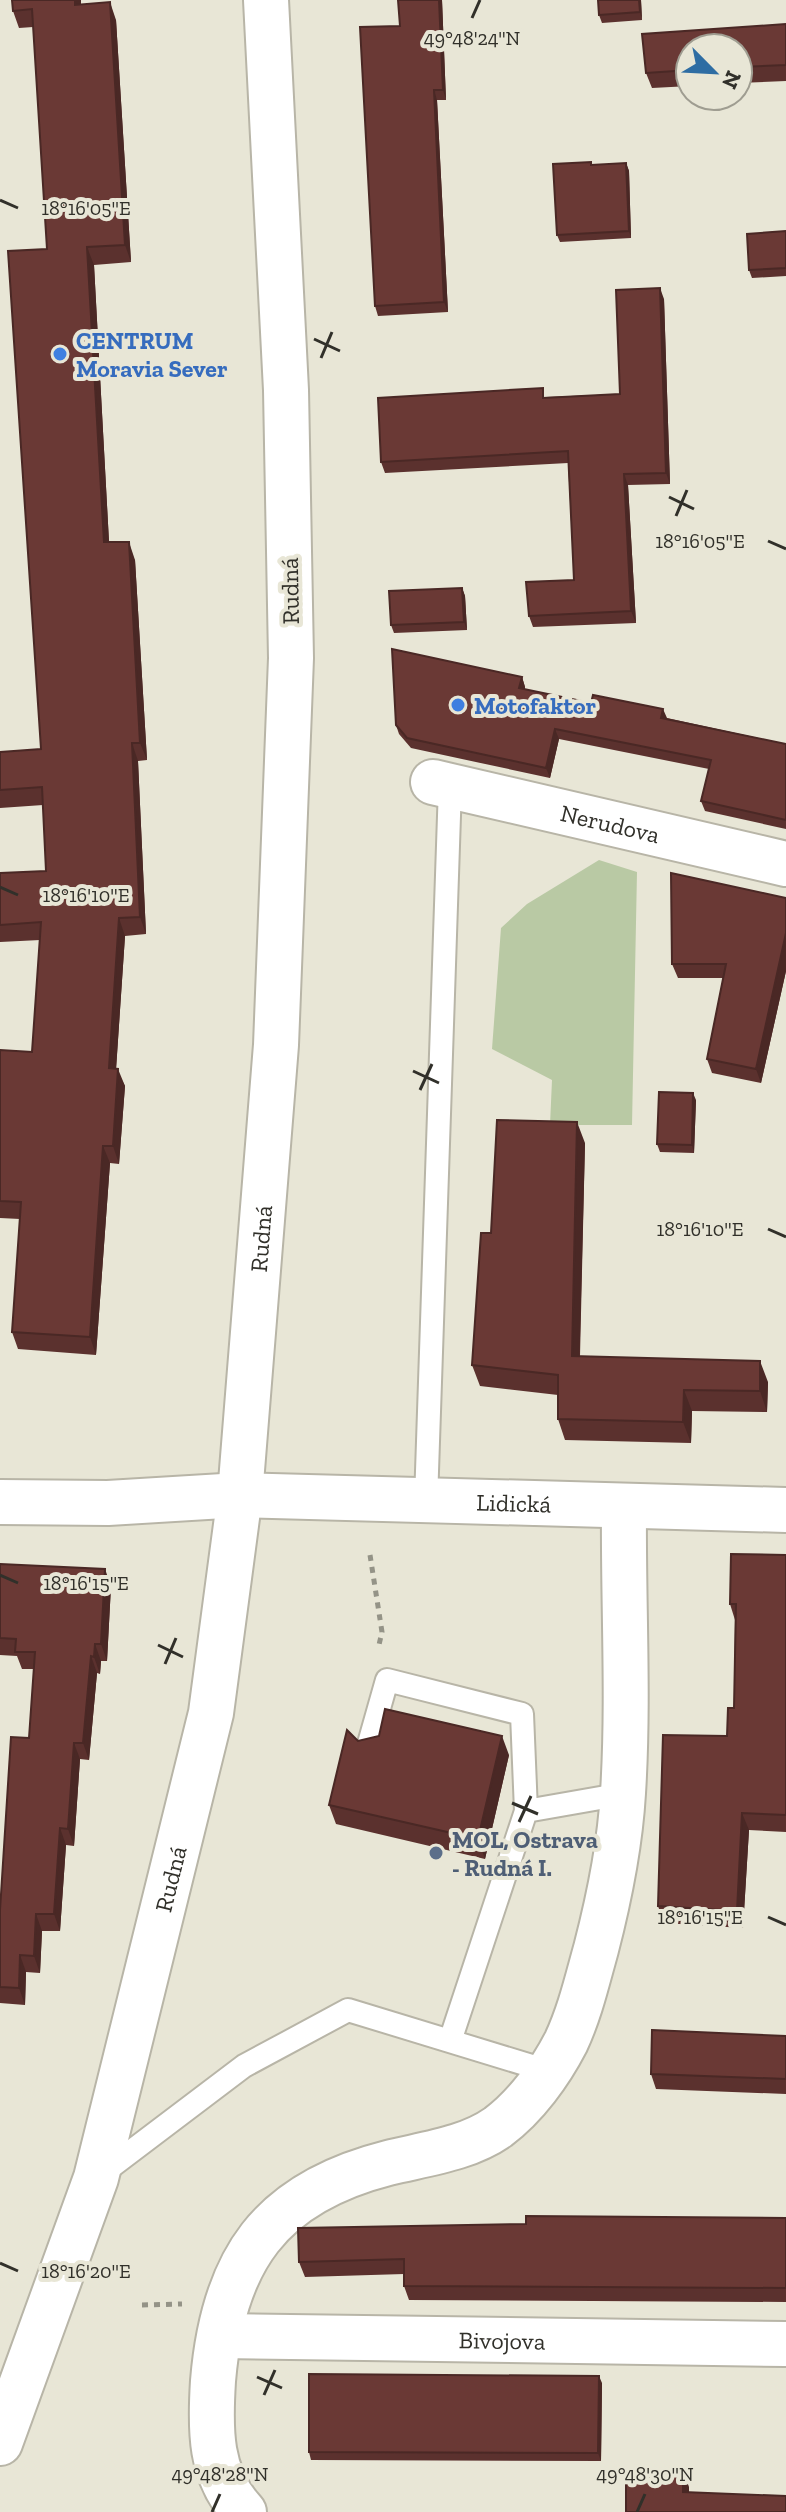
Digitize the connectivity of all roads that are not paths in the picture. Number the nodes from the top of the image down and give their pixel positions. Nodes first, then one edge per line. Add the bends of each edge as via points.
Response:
1 (266, 0) edge
2 (441, 784) joint
3 (786, 864) edge
4 (240, 1495) junction
5 (426, 1501) junction
6 (0, 1502) edge
7 (624, 1506) junction
8 (786, 1510) edge
9 (368, 1747) edge
10 (623, 1794) junction
11 (526, 1811) junction
12 (450, 2041) junction
13 (548, 2071) junction
14 (96, 2178) junction
15 (220, 2336) junction
16 (786, 2344) edge
17 (0, 2443) edge
18 (244, 2512) edge

1 - 4 street, Rudná via 286,374 291,658 276,1045
2 - 3 street, Nerudova
2 - 5 lane
4 - 5 street, Lidická
4 - 6 street, Lidická via 108,1503
4 - 14 street, Rudná via 211,1713
5 - 7 street, Lidická
7 - 8 street, Lidická
7 - 10 street
9 - 11 lane via 387,1680 522,1714
10 - 11 lane
10 - 13 street via 608,1898 586,1984 565,2043
11 - 12 lane
12 - 13 lane
12 - 14 lane via 348,2010 244,2066
13 - 15 street via 509,2117 481,2136 334,2181 280,2212 251,2249 227,2304
14 - 17 street, Rudná
15 - 16 street, Bivojova
15 - 18 street via 212,2443 225,2490

